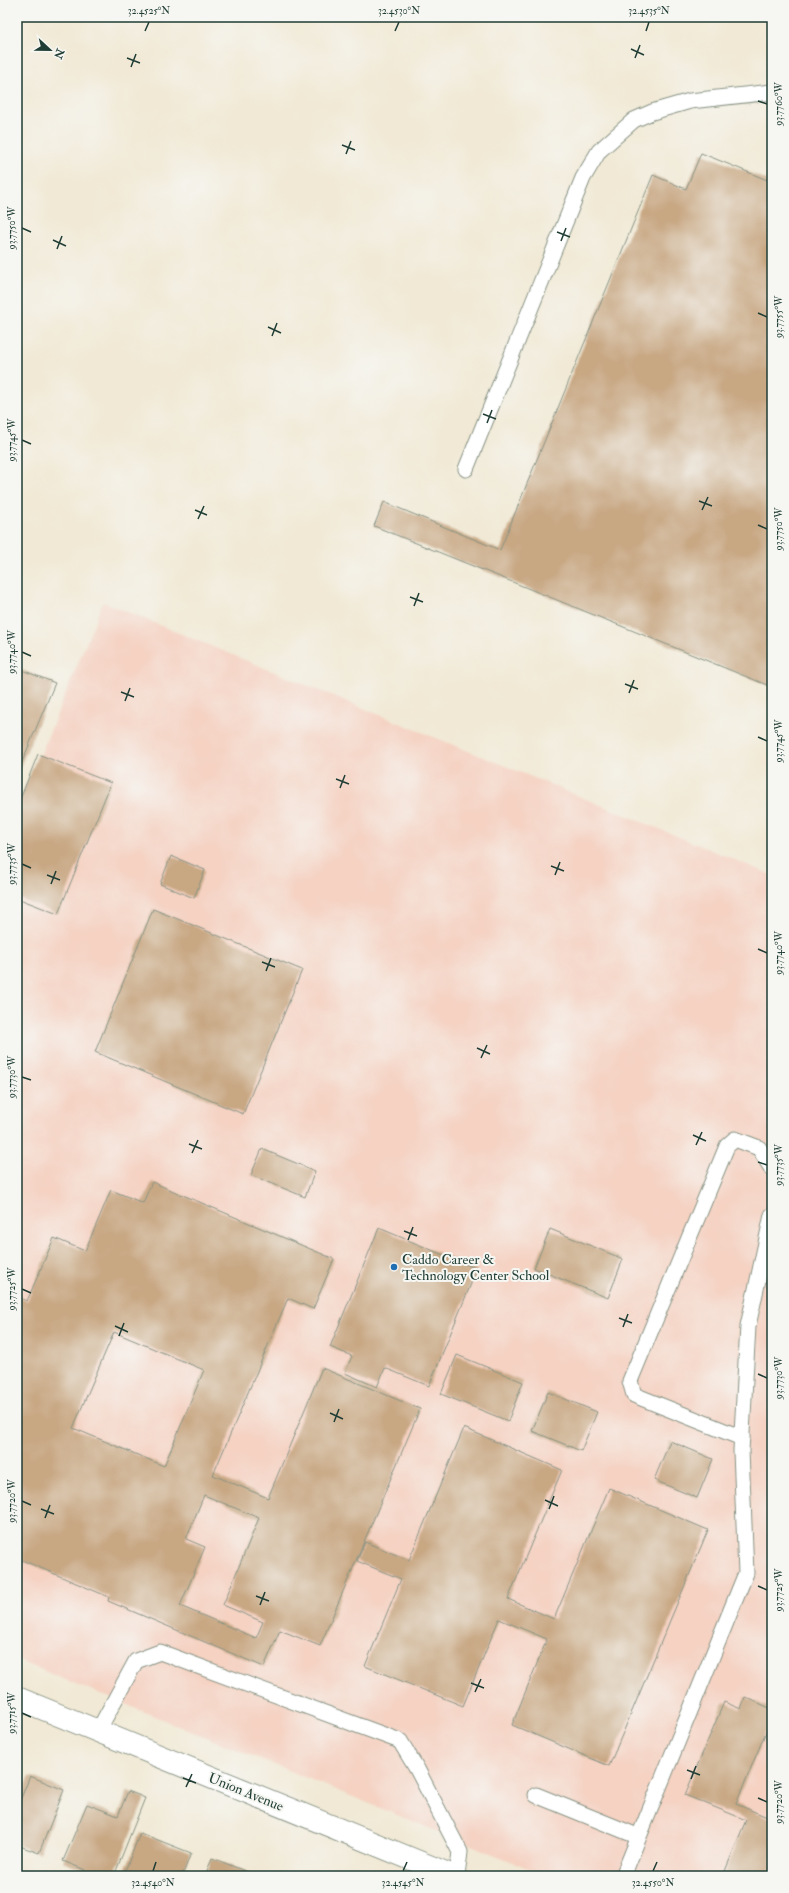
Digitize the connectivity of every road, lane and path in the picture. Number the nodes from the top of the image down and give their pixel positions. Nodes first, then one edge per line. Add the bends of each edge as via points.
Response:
1 (772, 92) edge
2 (466, 469) dead end
3 (772, 1169) edge
4 (772, 1215) edge
5 (742, 1438) junction
6 (17, 1698) edge
7 (98, 1731) junction
8 (536, 1794) dead end
9 (637, 1836) junction
10 (453, 1876) edge
11 (458, 1876) edge
12 (622, 1876) edge

1 - 2 lane via 690,101 652,112 634,120 599,151 583,178
3 - 5 lane via 759,1148 735,1139 727,1146 630,1381 634,1395
4 - 5 lane via 748,1326
5 - 9 lane via 746,1573
6 - 7 street, Union Avenue
7 - 10 street, Union Avenue
7 - 11 lane via 136,1661 160,1652 400,1741 460,1852
8 - 9 lane
9 - 12 lane

